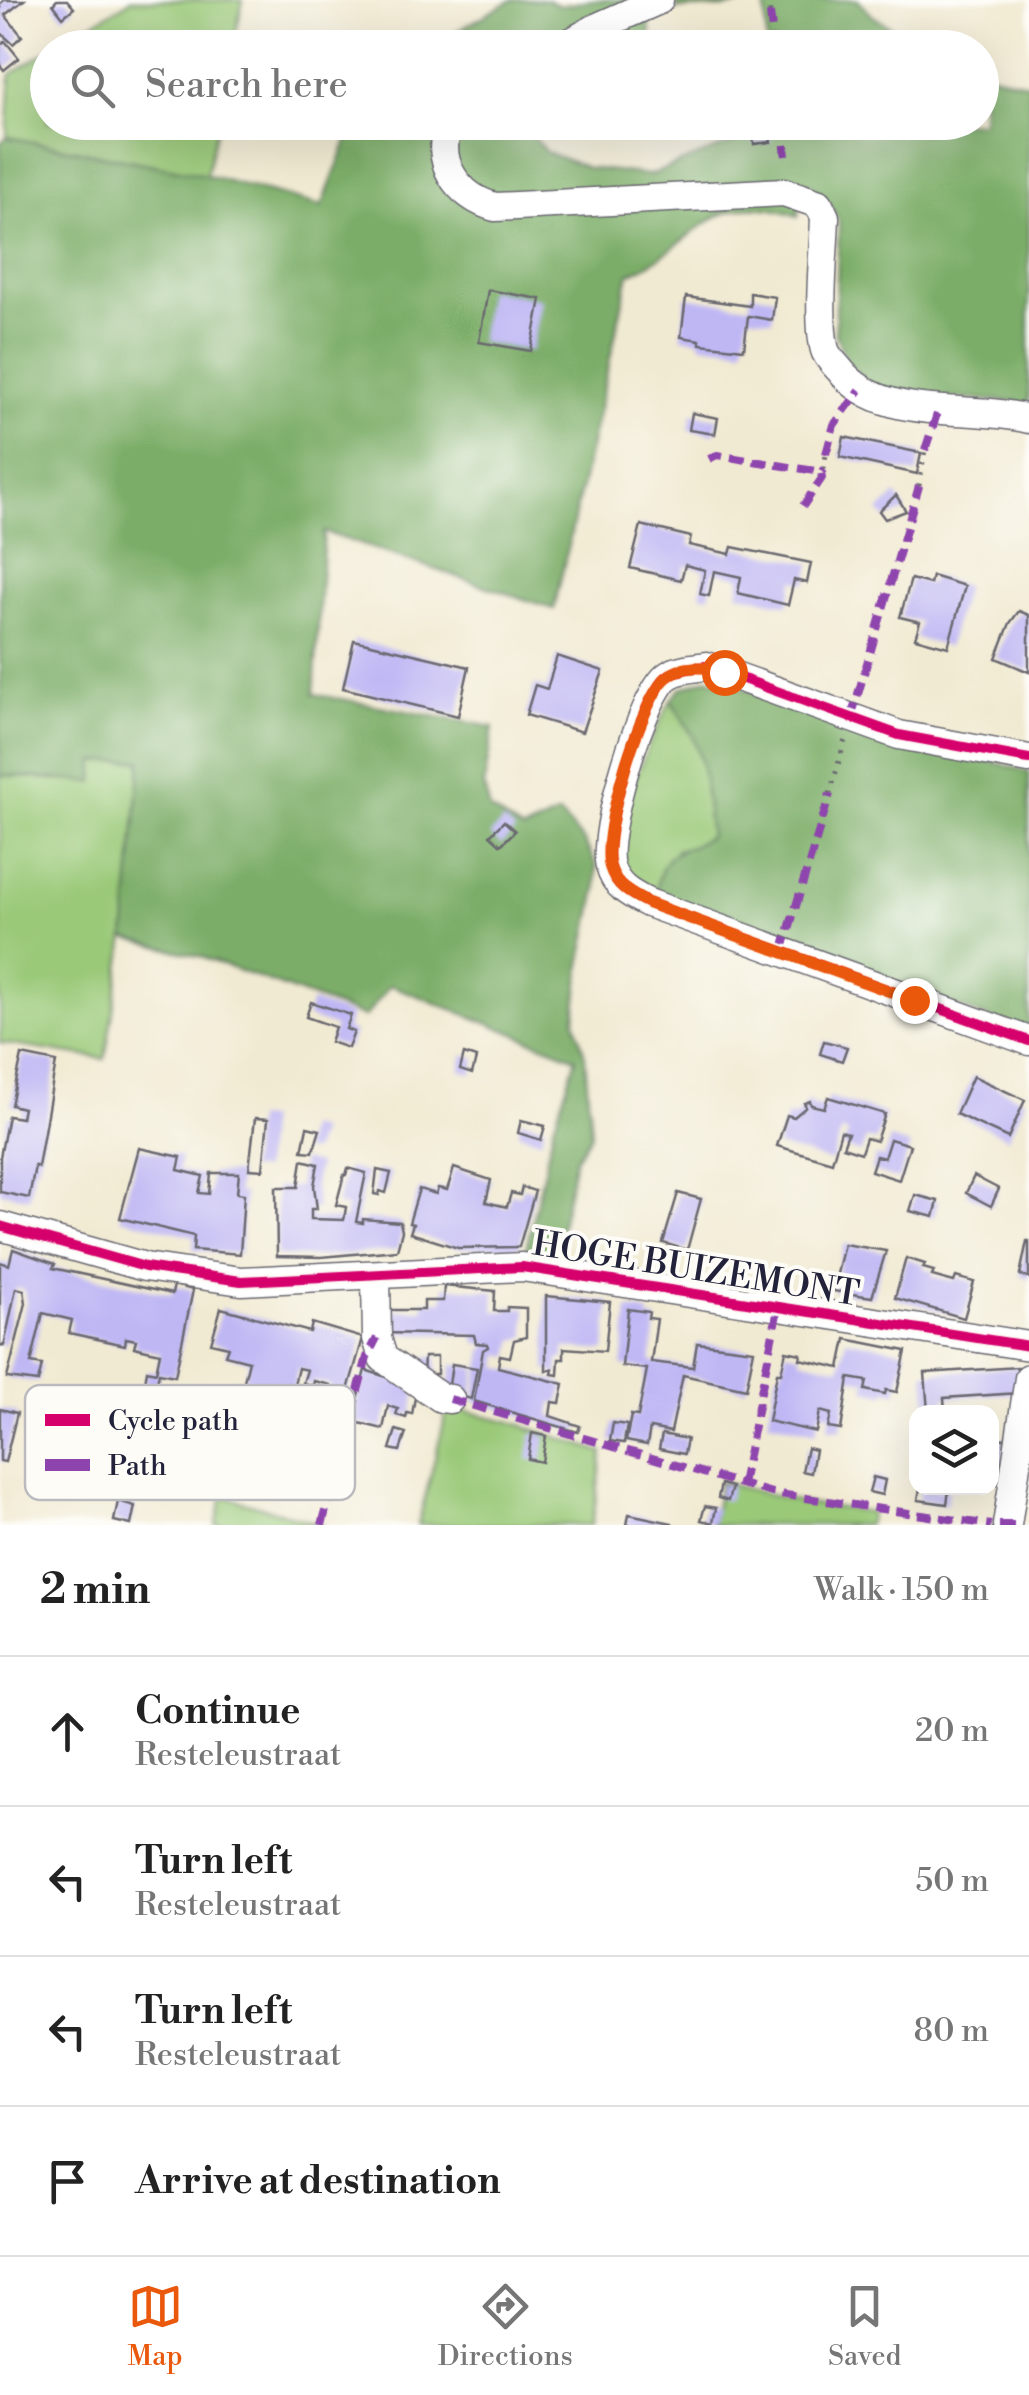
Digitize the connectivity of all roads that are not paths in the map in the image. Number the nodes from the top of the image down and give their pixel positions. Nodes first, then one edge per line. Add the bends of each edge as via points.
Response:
1 (659, 0) edge
2 (593, 30) edge
3 (446, 140) edge
4 (1029, 420) edge
5 (1029, 760) edge
6 (1029, 1041) edge
7 (0, 1226) edge
8 (376, 1276) junction
9 (1029, 1346) edge
10 (1029, 1378) edge
11 (450, 1399) dead end
12 (1007, 1525) edge

1 - 2 street
3 - 4 street via 449,171 464,193 495,207 784,192 819,204 825,217 826,352 844,376 886,402
5 - 6 street via 900,734 707,666 688,668 668,676 652,694 615,804 609,864 617,884 648,903
7 - 8 street, HOGE BUIZEMONT via 146,1267 241,1281
8 - 9 street, HOGE BUIZEMONT via 522,1267
8 - 11 street via 383,1358
10 - 12 street

